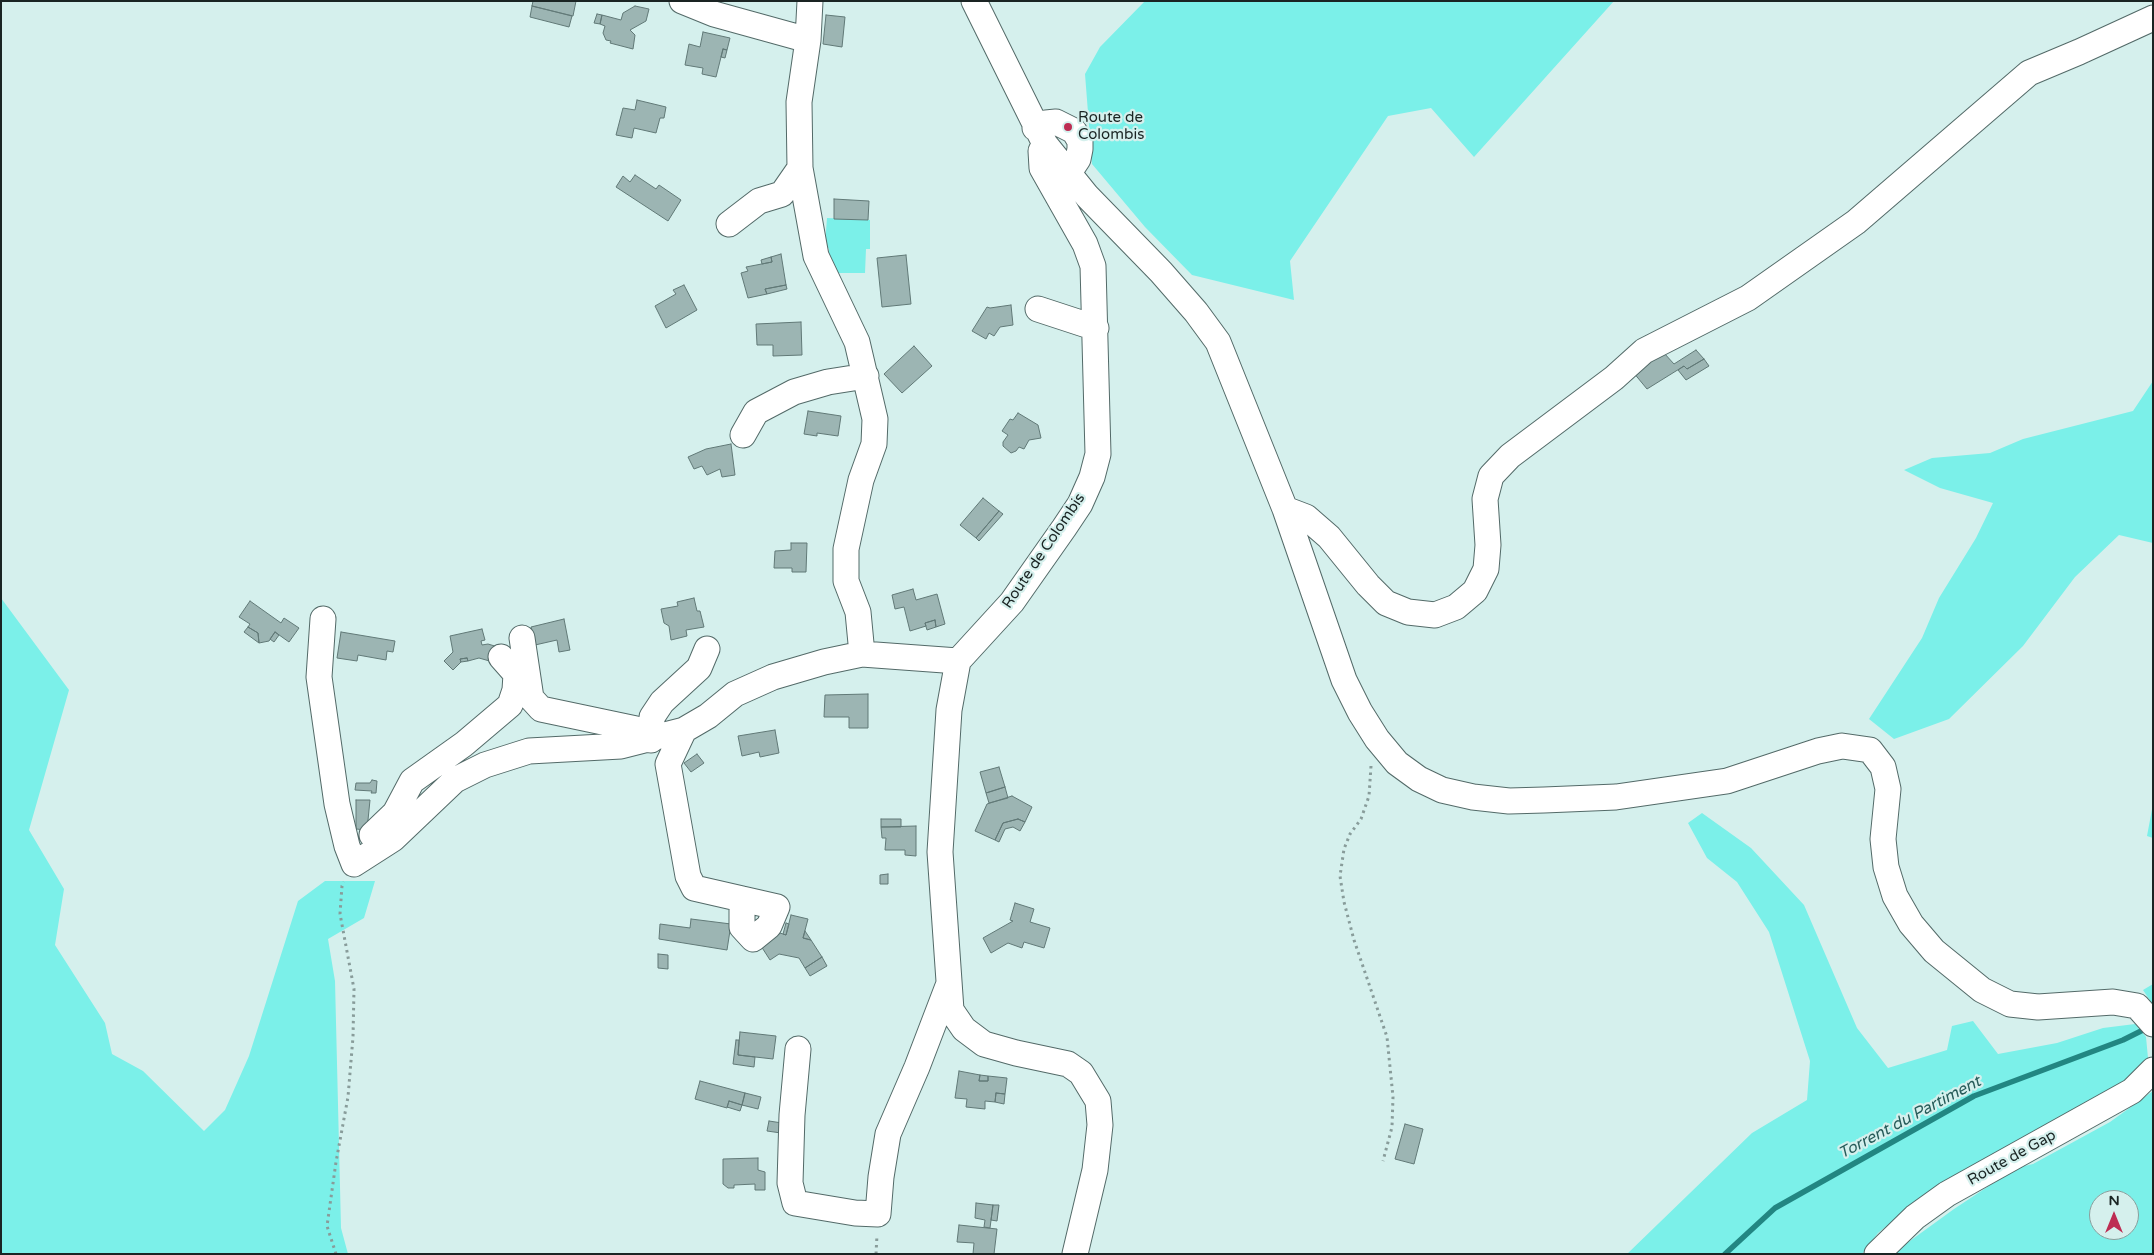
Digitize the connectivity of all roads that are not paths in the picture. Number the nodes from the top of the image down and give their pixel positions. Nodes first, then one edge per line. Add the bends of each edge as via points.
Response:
1 (682, 1) edge
2 (810, 1) edge
3 (974, 1) edge
4 (2153, 18) edge
5 (808, 40) junction
6 (1040, 136) junction
7 (800, 168) junction
8 (729, 224) dead end
9 (1038, 309) dead end
10 (1096, 328) junction
11 (866, 376) junction
12 (743, 435) dead end
13 (1285, 509) junction
14 (323, 620) dead end
15 (522, 638) dead end
16 (707, 648) dead end
17 (862, 654) junction
18 (501, 657) dead end
19 (958, 661) junction
20 (684, 730) junction
21 (651, 740) junction
22 (351, 855) junction
23 (742, 899) dead end
24 (948, 986) junction
25 (2145, 1015) edge
26 (798, 1049) dead end
27 (2153, 1070) edge
28 (1074, 1254) edge
29 (1877, 1254) edge

1 - 5 street via 714,14
2 - 5 street
3 - 6 street
4 - 13 street via 2030,73 1856,222 1748,298 1644,351 1614,378 1510,456 1491,476 1485,499 1486,569 1475,591 1456,607 1435,615 1408,612 1386,603 1368,586 1329,537 1306,518
5 - 7 street via 799,102
6 - 10 street, Route de Colombis via 1042,168 1085,244 1093,266
6 - 13 street via 1086,196 1161,272 1218,342
7 - 8 street via 782,194 759,202
7 - 11 street via 816,256 858,342
9 - 10 street
10 - 19 street, Route de Colombis via 1098,444 1092,477 1080,504 1012,602
11 - 12 street via 794,392 756,412
11 - 17 street via 875,420 874,444 861,480 846,549 846,581 858,612
13 - 25 street via 1344,680 1377,739 1397,763 1419,779 1442,790 1509,801 1616,797 1727,782 1842,746 1870,750 1883,767 1888,789 1883,839 1886,866 1895,896 1911,924 1934,951 1982,990 2010,1004 2038,1008 2113,1002
14 - 22 street via 319,677 337,804
15 - 21 street via 531,698 541,708 636,729
16 - 21 street via 699,668 662,702 652,716
17 - 19 street
17 - 20 street via 772,677 735,694
18 - 22 street via 516,674 510,705 464,744 412,781 396,813
19 - 24 street via 949,710 940,852
20 - 21 street
20 - 23 street via 668,764 688,876 694,888
21 - 22 street via 621,746 529,751 485,765 455,780 393,839
24 - 26 street via 888,1134 878,1214 795,1202 790,1183
24 - 28 street via 951,1010 964,1029 984,1044 1068,1064 1081,1073 1098,1100 1100,1125 1095,1170
27 - 29 street, Route de Gap via 2132,1091 1947,1194 1915,1217

